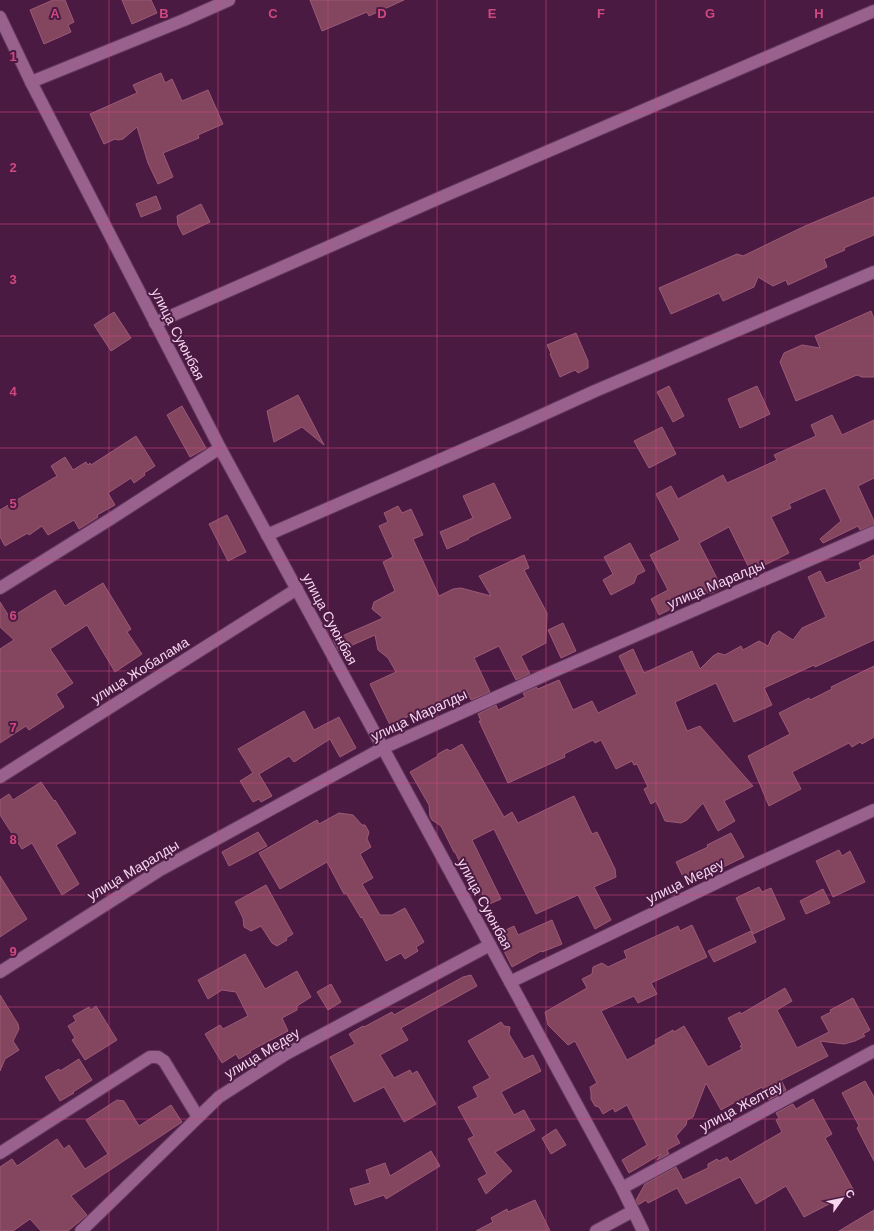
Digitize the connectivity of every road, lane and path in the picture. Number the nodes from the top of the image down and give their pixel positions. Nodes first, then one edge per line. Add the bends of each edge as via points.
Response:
1 (229, 0) edge
2 (874, 11) edge
3 (0, 17) edge
4 (31, 82) junction
5 (874, 272) edge
6 (155, 323) junction
7 (220, 448) junction
8 (874, 532) edge
9 (267, 535) junction
10 (0, 588) edge
11 (297, 589) junction
12 (383, 748) junction
13 (0, 777) edge
14 (874, 810) edge
15 (490, 945) junction
16 (0, 972) edge
17 (510, 982) junction
18 (874, 1051) edge
19 (198, 1117) junction
20 (0, 1153) edge
21 (622, 1188) junction
22 (633, 1211) junction
23 (81, 1231) edge
24 (596, 1231) edge
25 (643, 1231) edge

1 - 4 street
2 - 6 street
3 - 4 street, улица Суюнбая
4 - 6 street, улица Суюнбая
5 - 9 street
6 - 7 street, улица Суюнбая
7 - 9 street, улица Суюнбая
7 - 10 street
8 - 12 street, улица Маралды
9 - 11 street, улица Суюнбая
11 - 12 street, улица Суюнбая
11 - 13 street, улица Жобалама
12 - 15 street, улица Суюнбая
12 - 16 street, улица Маралды via 160,870
14 - 17 street, улица Медеу
15 - 17 street, улица Суюнбая
15 - 19 street, улица Медеу via 286,1054 219,1097
17 - 21 street, улица Суюнбая
18 - 21 street, улица Желтау
19 - 20 street via 164,1061 150,1057
19 - 23 street, улица Медеу
21 - 22 street, улица Суюнбая
22 - 24 street
22 - 25 street, улица Суюнбая

